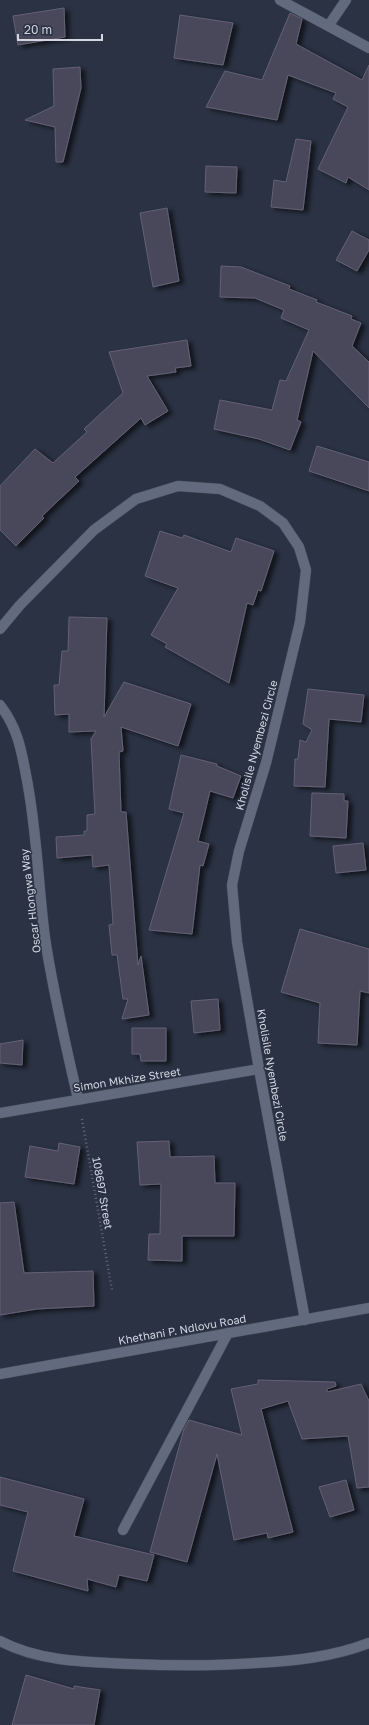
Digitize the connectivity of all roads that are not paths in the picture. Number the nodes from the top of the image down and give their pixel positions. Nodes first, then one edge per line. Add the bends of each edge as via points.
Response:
1 (280, 0) edge
2 (346, 0) edge
3 (329, 25) junction
4 (369, 48) edge
5 (0, 629) edge
6 (0, 705) edge
7 (259, 1069) junction
8 (78, 1099) junction
9 (0, 1113) edge
10 (369, 1308) edge
11 (305, 1320) junction
12 (228, 1332) junction
13 (0, 1374) edge
14 (122, 1530) dead end
15 (0, 1641) edge
16 (369, 1643) edge

1 - 3 street
2 - 3 street
3 - 4 street
5 - 7 street, Kholisile Nyembezi Circle via 20,605 94,530 136,499 178,486 220,489 260,506 283,523 299,547 306,570 300,622 266,763 239,852 232,885 237,942
6 - 8 street, Oscar Hlongwa Way via 9,716 19,738 31,802 45,938
7 - 8 street, Simon Mkhize Street
7 - 11 street, Kholisile Nyembezi Circle
8 - 9 street, Simon Mkhize Street
10 - 11 street, Khethani P. Ndlovu Road
11 - 12 street, Khethani P. Ndlovu Road
12 - 13 street, Khethani P. Ndlovu Road
12 - 14 street
15 - 16 street via 22,1651 53,1658 88,1662 207,1666 294,1661 349,1651

